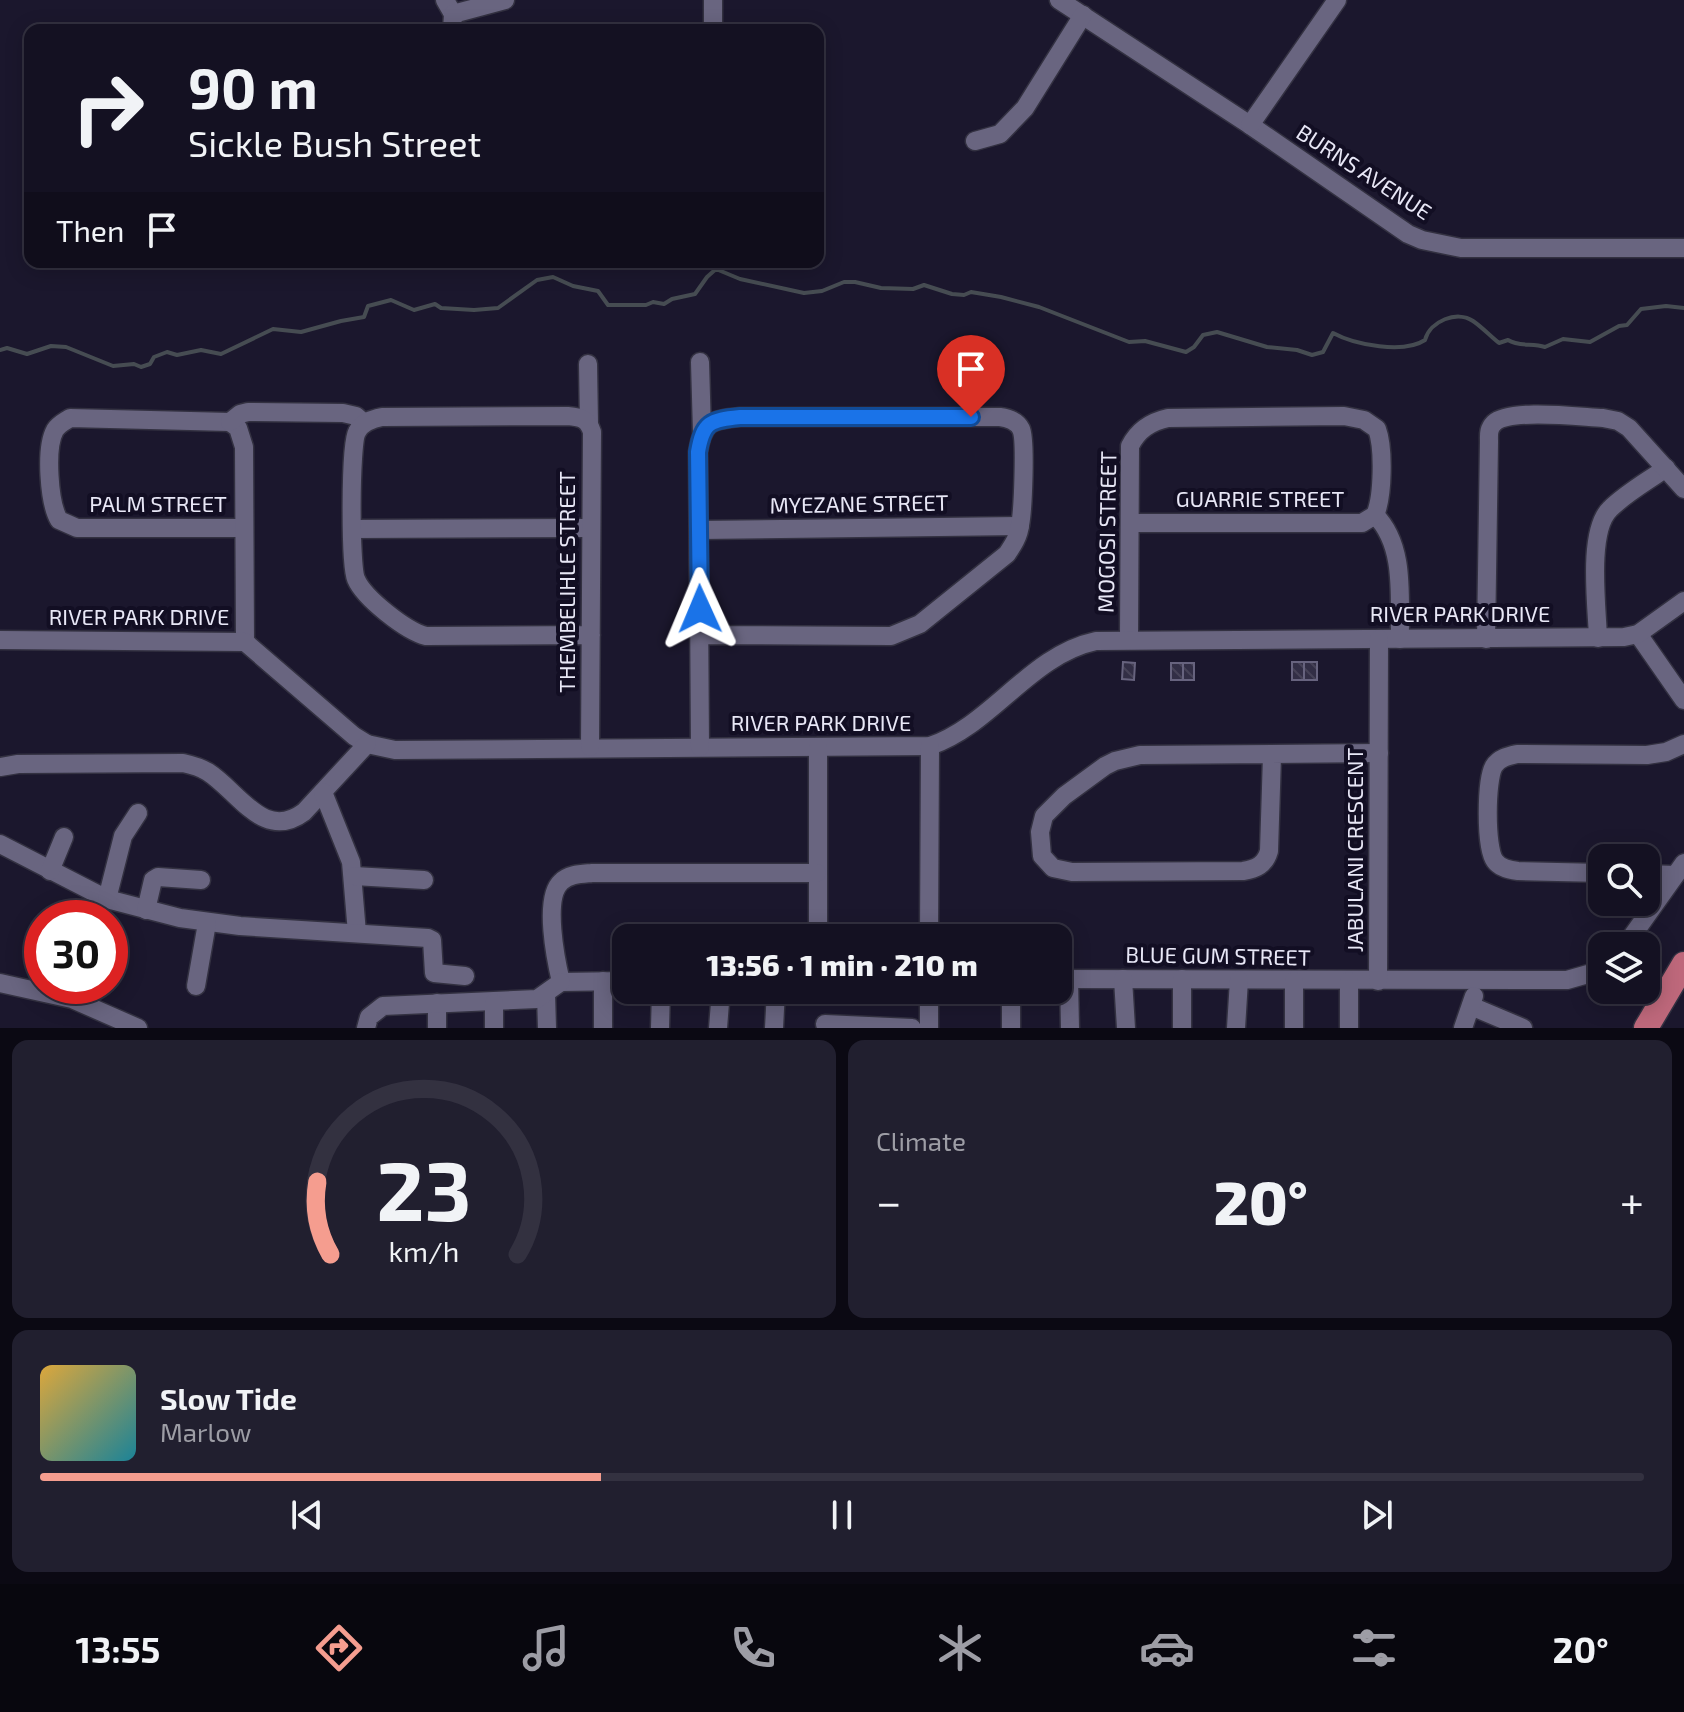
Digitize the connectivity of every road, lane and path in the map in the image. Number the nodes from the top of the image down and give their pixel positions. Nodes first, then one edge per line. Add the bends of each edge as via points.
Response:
1 (505, 0) edge
2 (713, 0) edge
3 (1059, 0) edge
4 (1337, 0) edge
5 (450, 15) edge
6 (1083, 15) junction
7 (713, 24) edge
8 (1250, 125) junction
9 (975, 141) dead end
10 (1684, 248) edge
11 (700, 362) dead end
12 (588, 364) dead end
13 (587, 421) junction
14 (230, 422) junction
15 (361, 426) junction
16 (708, 426) junction
17 (1666, 468) junction
18 (1684, 489) edge
19 (1377, 510) junction
20 (1131, 523) junction
21 (1020, 526) junction
22 (244, 528) junction
23 (589, 528) junction
24 (353, 529) junction
25 (699, 530) junction
26 (1684, 601) edge
27 (1638, 634) junction
28 (591, 635) junction
29 (701, 635) junction
30 (1598, 638) junction
31 (1129, 639) junction
32 (1379, 639) junction
33 (1400, 639) junction
34 (1486, 639) junction
35 (0, 640) edge
36 (245, 642) junction
37 (1684, 700) edge
38 (367, 744) junction
39 (1684, 744) edge
40 (930, 746) junction
41 (590, 747) junction
42 (700, 747) junction
43 (818, 747) junction
44 (1379, 753) junction
45 (1272, 756) junction
46 (0, 767) edge
47 (323, 792) junction
48 (138, 813) dead end
49 (64, 837) dead end
50 (0, 844) edge
51 (1680, 869) edge
52 (50, 871) junction
53 (1660, 872) edge
54 (817, 873) junction
55 (1588, 873) edge
56 (354, 876) junction
57 (201, 880) dead end
58 (424, 880) dead end
59 (107, 899) junction
60 (146, 910) junction
61 (207, 923) junction
62 (818, 924) edge
63 (929, 924) edge
64 (1635, 932) edge
65 (357, 933) junction
66 (1684, 964) edge
67 (1588, 974) edge
68 (465, 976) dead end
69 (1072, 979) edge
70 (1123, 979) junction
71 (1182, 979) junction
72 (1239, 980) junction
73 (603, 981) junction
74 (612, 981) edge
75 (1294, 981) junction
76 (1349, 981) junction
77 (1378, 981) junction
78 (561, 982) junction
79 (1477, 982) junction
80 (0, 983) edge
81 (196, 986) dead end
82 (1684, 987) edge
83 (546, 994) junction
84 (437, 1003) junction
85 (494, 1003) junction
86 (661, 1004) edge
87 (720, 1004) edge
88 (775, 1004) edge
89 (929, 1004) edge
90 (1011, 1004) edge
91 (1067, 1004) edge
92 (1471, 1006) junction
93 (825, 1024) dead end
94 (138, 1028) edge
95 (366, 1028) edge
96 (437, 1028) edge
97 (494, 1028) edge
98 (547, 1028) edge
99 (603, 1028) edge
100 (660, 1028) edge
101 (718, 1028) edge
102 (774, 1028) edge
103 (912, 1028) edge
104 (929, 1028) edge
105 (1011, 1028) edge
106 (1070, 1028) edge
107 (1126, 1028) edge
108 (1182, 1028) edge
109 (1236, 1028) edge
110 (1294, 1028) edge
111 (1349, 1028) edge
112 (1463, 1028) edge
113 (1523, 1028) edge
114 (1646, 1028) edge
115 (1661, 1028) edge

1 - 5 street
2 - 7 street
3 - 6 street, BURNS AVENUE
4 - 8 street
6 - 8 street, BURNS AVENUE
6 - 9 street via 1025,108 1000,134
8 - 10 street, BURNS AVENUE via 1422,240 1461,248
11 - 16 street
12 - 13 street, THEMBELIHLE STREET
13 - 15 street via 568,416 382,417
13 - 23 street, THEMBELIHLE STREET via 592,432
14 - 15 street via 248,412 343,413 356,416
14 - 22 street via 238,428 244,447
14 - 22 street, PALM STREET via 70,418 52,439 51,499 59,520 77,528
15 - 24 street via 353,455
16 - 21 street via 740,417 1000,417 1015,422 1023,436
16 - 25 street via 698,452
17 - 18 street
17 - 30 street via 1609,509 1600,524
17 - 34 street via 1618,421 1512,415 1494,423 1489,442
19 - 20 street, GUARRIE STREET via 1362,523
19 - 20 street, MOGOSI STREET via 1381,445 1371,424 1333,416 1168,418 1142,429 1130,446
19 - 33 street via 1398,563
20 - 31 street, MOGOSI STREET
21 - 25 street, MYEZANE STREET
21 - 29 street via 1007,554 906,632 853,638
22 - 36 street
23 - 24 street
23 - 28 street, THEMBELIHLE STREET
24 - 28 street via 356,579 364,592 416,634
25 - 29 street
26 - 27 street, RIVER PARK DRIVE
27 - 30 street, RIVER PARK DRIVE
27 - 37 street
28 - 41 street, THEMBELIHLE STREET
29 - 42 street
30 - 34 street, RIVER PARK DRIVE
31 - 32 street, RIVER PARK DRIVE
31 - 40 street, RIVER PARK DRIVE via 1068,650 960,732
32 - 33 street, RIVER PARK DRIVE
32 - 44 street, JABULANI CRESCENT
33 - 34 street, RIVER PARK DRIVE
35 - 36 street, RIVER PARK DRIVE
36 - 38 street, RIVER PARK DRIVE
38 - 41 street, RIVER PARK DRIVE via 395,750
38 - 47 street
39 - 55 street via 1647,755 1525,754 1498,761 1491,778 1489,844 1496,862 1509,870
40 - 43 street, RIVER PARK DRIVE
40 - 63 street
41 - 42 street, RIVER PARK DRIVE
42 - 43 street, RIVER PARK DRIVE
43 - 54 street
44 - 45 street
44 - 77 street, JABULANI CRESCENT
45 - 45 street via 1140,755 1115,761 1044,816 1042,856 1050,867 1072,872 1256,868 1269,851
46 - 47 street via 183,763 208,772 257,814 282,823 304,812
47 - 56 street
48 - 59 street via 123,836
49 - 52 street
50 - 52 street
51 - 53 street
51 - 64 street
52 - 59 street
54 - 62 street
54 - 78 street via 592,873 565,878 557,885 553,905
56 - 58 street
56 - 65 street
57 - 60 street via 158,877
59 - 60 street
60 - 61 street
61 - 65 street
61 - 81 street
65 - 68 street via 428,938 434,973
66 - 114 main road
67 - 79 street, JABULANI CRESCENT via 1567,980
69 - 70 street, BLUE GUM STREET
70 - 71 street, BLUE GUM STREET
70 - 107 street
71 - 72 street, BLUE GUM STREET
71 - 108 street
72 - 75 street, BLUE GUM STREET
72 - 109 street
73 - 74 street
73 - 78 street
73 - 99 street
75 - 76 street, BLUE GUM STREET
75 - 110 street
76 - 77 street, BLUE GUM STREET
76 - 111 street
77 - 79 street, JABULANI CRESCENT
78 - 83 street
79 - 92 street
80 - 94 street via 72,999
82 - 115 main road
83 - 85 street
83 - 98 street
84 - 85 street
84 - 95 street via 383,1006 369,1017
84 - 96 street
85 - 97 street
86 - 100 street
87 - 101 street
88 - 102 street
89 - 104 street
90 - 105 street
91 - 106 street
92 - 112 street
92 - 113 street
93 - 103 street

